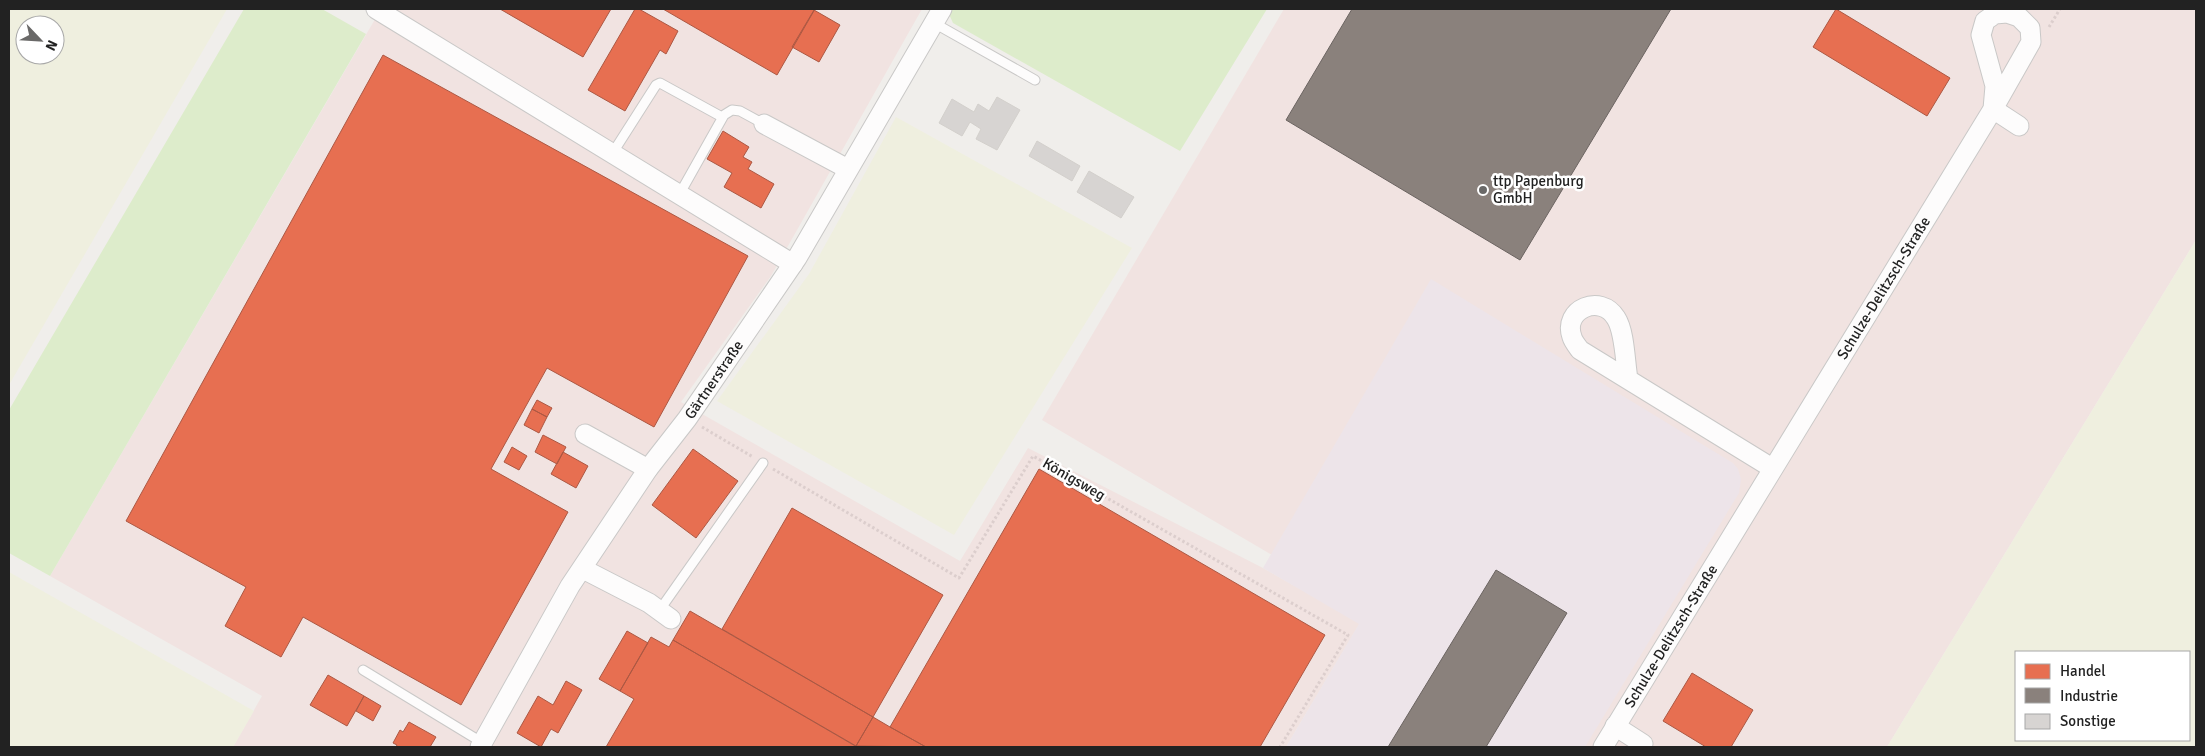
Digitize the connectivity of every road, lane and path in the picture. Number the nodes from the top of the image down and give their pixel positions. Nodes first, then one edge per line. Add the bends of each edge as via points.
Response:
1 (376, 9) edge
2 (2060, 9) edge
3 (938, 16) edge
4 (2046, 31) dead end
5 (1036, 80) dead end
6 (722, 117) junction
7 (764, 124) joint
8 (2019, 126) dead end
9 (612, 154) junction
10 (848, 169) junction
11 (679, 195) junction
12 (793, 264) junction
13 (1628, 379) dead end
14 (687, 419) junction
15 (585, 434) dead end
16 (763, 463) junction
17 (1772, 468) junction
18 (648, 470) junction
19 (583, 569) junction
20 (665, 615) joint
21 (363, 670) dead end
22 (1616, 726) junction
23 (1643, 744) dead end
24 (484, 746) edge
25 (1280, 747) edge
26 (1603, 747) edge

1 - 9 street
2 - 4 path
3 - 5 lane
3 - 10 street, Gärtnerstraße
6 - 7 lane via 732,110
6 - 9 lane via 660,83
6 - 11 lane
7 - 10 street
8 - 17 street, Schulze-Delitzsch-Straße via 1993,109
9 - 11 street
10 - 12 street, Gärtnerstraße
11 - 12 street
12 - 14 street, Gärtnerstraße
13 - 17 street
14 - 16 path, Königsweg
14 - 18 street, Gärtnerstraße
15 - 18 street
16 - 20 lane
16 - 25 path, Königsweg via 959,578 1033,456 1348,636
17 - 22 street, Schulze-Delitzsch-Straße
18 - 19 street, Gärtnerstraße
19 - 20 street via 649,603
19 - 24 street, Gärtnerstraße via 570,586
21 - 24 lane
22 - 23 street
22 - 26 street, Schulze-Delitzsch-Straße

